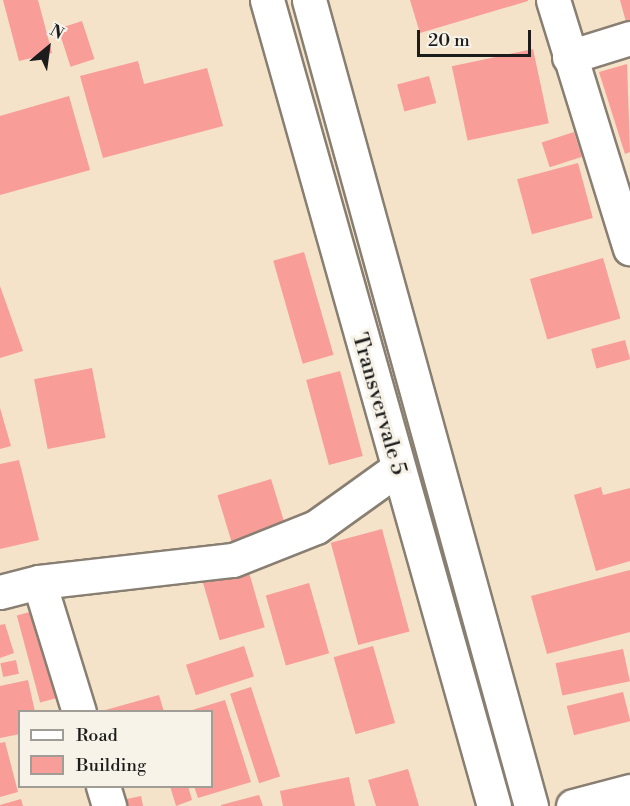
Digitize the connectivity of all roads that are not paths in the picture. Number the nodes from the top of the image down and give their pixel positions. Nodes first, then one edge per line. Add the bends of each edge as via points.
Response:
1 (267, 0) edge
2 (309, 0) edge
3 (553, 0) edge
4 (630, 38) edge
5 (568, 57) junction
6 (630, 248) edge
7 (397, 470) junction
8 (39, 582) junction
9 (0, 592) edge
10 (79, 710) edge
11 (104, 788) edge
12 (630, 791) edge
13 (109, 806) edge
14 (494, 806) edge
15 (531, 806) edge
16 (573, 806) edge

1 - 7 main road, Transvervale 5
2 - 15 main road, Transvervale 5
3 - 5 main road
4 - 5 main road
5 - 6 main road
7 - 8 main road via 316,527 233,560
7 - 14 main road, Transvervale 5
8 - 9 main road
8 - 10 main road
11 - 13 main road
12 - 16 main road

